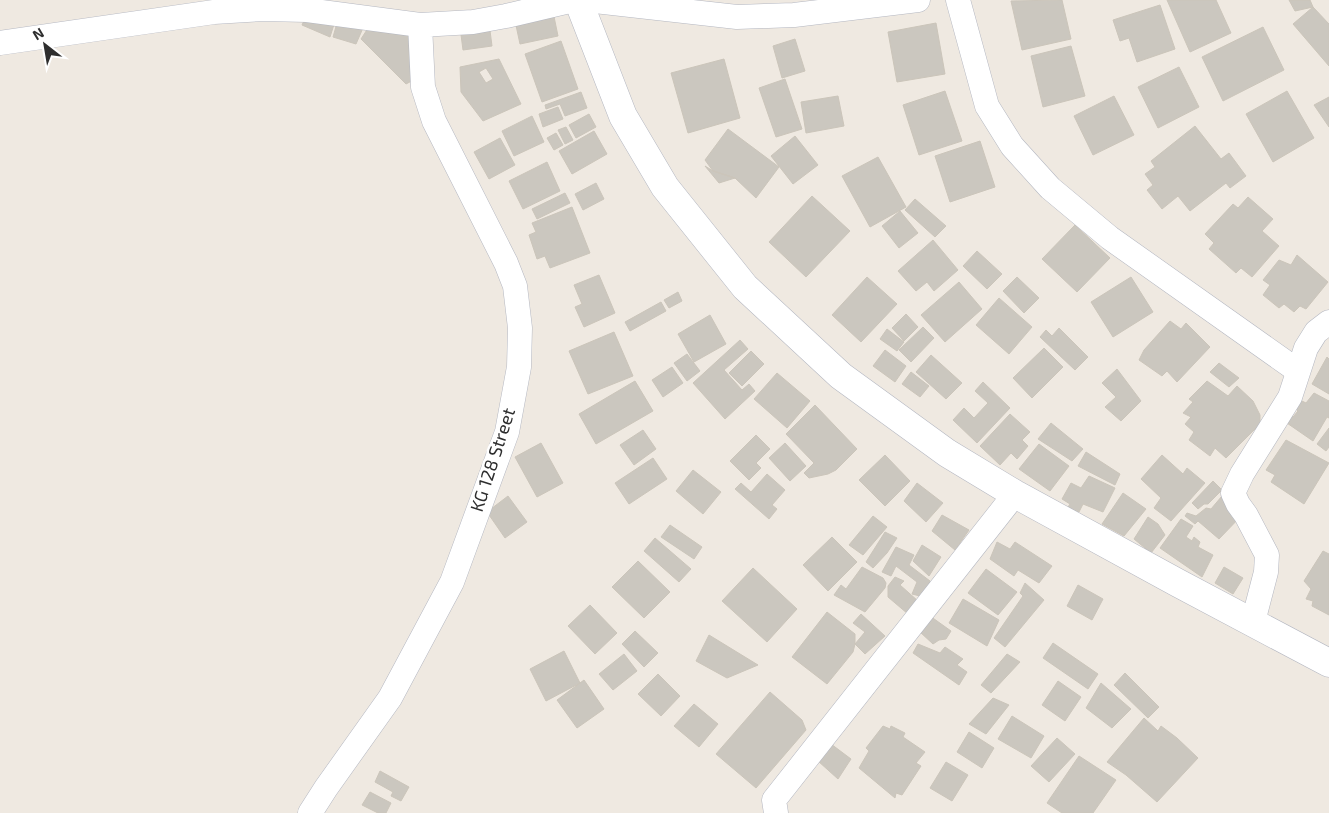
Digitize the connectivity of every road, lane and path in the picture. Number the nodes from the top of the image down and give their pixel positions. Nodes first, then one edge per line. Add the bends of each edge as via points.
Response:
1 (574, 0) edge
2 (578, 0) edge
3 (586, 0) edge
4 (918, 0) edge
5 (958, 0) edge
6 (707, 7) edge
7 (420, 25) junction
8 (0, 43) edge
9 (1329, 322) edge
10 (1298, 371) junction
11 (1015, 494) junction
12 (1253, 622) junction
13 (1329, 663) edge
14 (310, 813) edge
15 (776, 813) edge

1 - 7 street via 473,22
2 - 11 main road via 623,116 665,187 745,288 841,376 947,453
3 - 6 street
4 - 6 street via 794,15 737,17
5 - 10 street via 987,106 1012,146 1050,188 1110,238
7 - 8 street via 307,10 264,9 214,12
7 - 14 street, KG 128 Street via 427,104 515,286 520,328 519,367 506,432 452,582 390,698
9 - 10 street via 1316,332
10 - 12 street via 1290,397 1233,493 1267,555
11 - 12 main road
11 - 15 street via 774,800
12 - 13 main road

